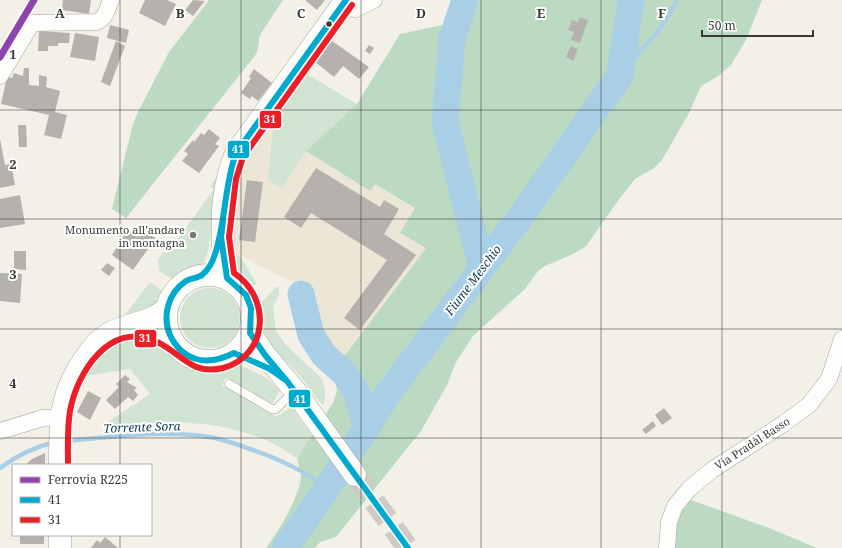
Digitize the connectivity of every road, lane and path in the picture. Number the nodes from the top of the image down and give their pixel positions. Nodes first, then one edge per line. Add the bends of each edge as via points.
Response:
1 (110, 0) edge
2 (374, 0) edge
3 (343, 4) edge
4 (0, 76) edge
5 (221, 237) junction
6 (202, 275) junction
7 (227, 278) junction
8 (167, 308) junction
9 (124, 328) junction
10 (250, 333) junction
11 (842, 339) edge
12 (173, 342) junction
13 (234, 353) junction
14 (229, 384) dead end
15 (291, 386) junction
16 (61, 422) junction
17 (0, 431) edge
18 (60, 460) edge
19 (352, 469) tunnel mouth
20 (60, 536) edge
21 (60, 548) edge
22 (667, 548) edge

1 - 4 street via 105,16 96,22 32,23
2 - 3 street via 356,9
3 - 5 main road via 236,153 228,177
5 - 6 main road via 214,257
5 - 7 main road
6 - 7 main road
6 - 8 main road via 191,278 181,285 171,297
7 - 10 main road via 247,295 252,307
8 - 9 main road via 159,315
8 - 12 main road via 168,330
9 - 12 main road via 141,328
9 - 16 main road via 105,336 83,361 66,392
10 - 13 main road via 244,344
10 - 15 main road
11 - 22 street, Via Pradàl Basso via 829,379 809,405 712,470 689,489 675,506 669,522
12 - 13 main road via 182,352 194,359 222,359
13 - 15 main road via 270,369
14 - 15 lane via 272,409 276,409
15 - 19 main road
16 - 17 street via 43,418
16 - 18 main road
20 - 21 main road

